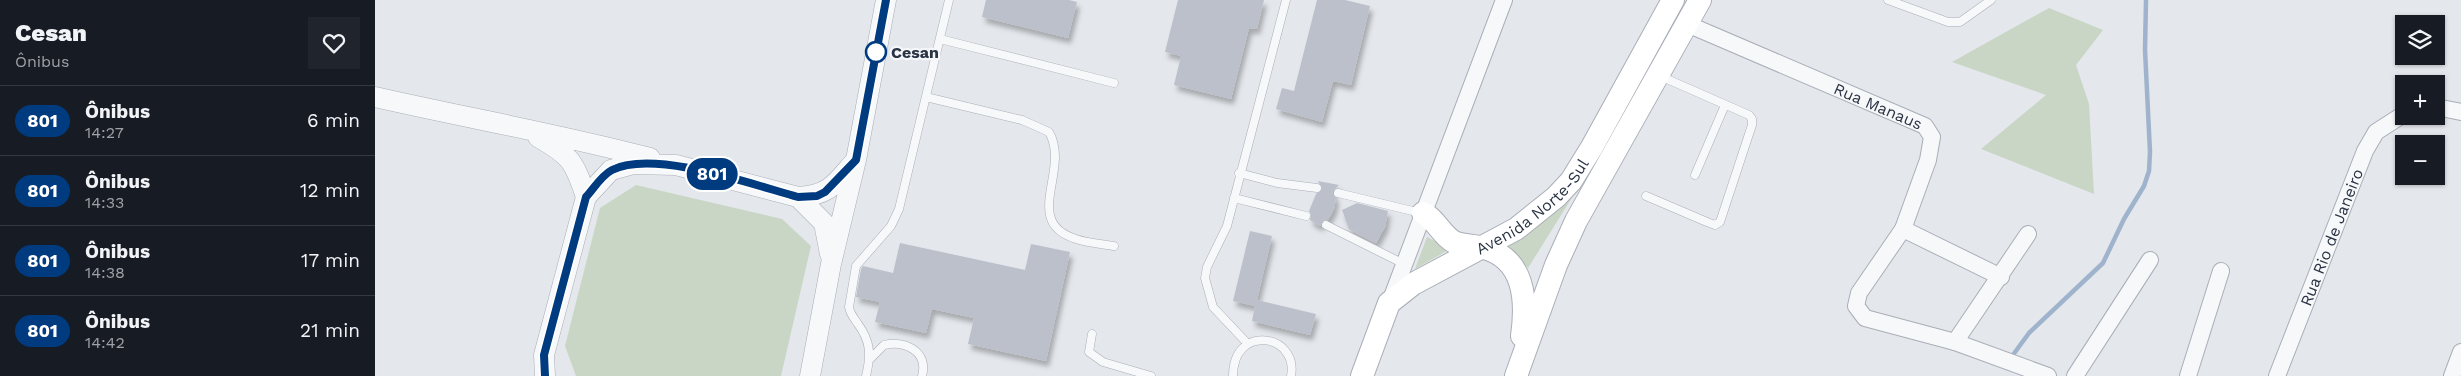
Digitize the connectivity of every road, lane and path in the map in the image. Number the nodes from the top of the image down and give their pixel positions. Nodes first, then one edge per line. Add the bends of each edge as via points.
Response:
1 (887, 0) edge
2 (949, 0) edge
3 (1286, 0) edge
4 (1504, 0) edge
5 (1673, 0) edge
6 (1699, 0) edge
7 (1888, 0) edge
8 (1991, 0) edge
9 (1687, 24) junction
10 (940, 39) junction
11 (1658, 75) junction
12 (1114, 83) dead end
13 (926, 96) junction
14 (375, 97) edge
15 (1725, 105) junction
16 (2445, 109) edge
17 (2461, 112) edge
18 (2395, 120) edge
19 (527, 131) junction
20 (856, 160) junction
21 (676, 165) junction
22 (1239, 173) junction
23 (1695, 176) dead end
24 (1317, 188) dead end
25 (1338, 192) dead end
26 (1646, 196) dead end
27 (586, 197) junction
28 (798, 197) junction
29 (1234, 198) junction
30 (1423, 213) junction
31 (1306, 216) dead end
32 (1326, 225) dead end
33 (1903, 229) junction
34 (2028, 234) dead end
35 (1114, 246) dead end
36 (1483, 248) junction
37 (2150, 260) dead end
38 (831, 264) junction
39 (1404, 264) junction
40 (2221, 271) dead end
41 (2001, 277) junction
42 (1389, 303) junction
43 (1092, 334) dead end
44 (1955, 342) junction
45 (1247, 343) junction
46 (2461, 352) edge
47 (870, 359) junction
48 (1517, 374) edge
49 (545, 376) edge
50 (810, 376) edge
51 (866, 376) edge
52 (922, 376) edge
53 (1151, 376) edge
54 (1233, 376) edge
55 (1291, 376) edge
56 (1362, 376) edge
57 (2048, 376) edge
58 (2075, 376) edge
59 (2188, 376) edge
60 (2277, 376) edge
61 (2452, 376) edge

1 - 20 street
2 - 10 lane
3 - 22 lane
4 - 30 street
5 - 36 main road, Avenida Norte-Sul via 1571,181 1535,215
6 - 9 main road, Avenida Norte-Sul
7 - 8 lane via 1948,22 1960,22
9 - 11 main road, Avenida Norte-Sul
9 - 33 street, Rua Manaus via 1925,126 1932,137 1932,145
10 - 12 lane
10 - 13 lane
11 - 15 lane
11 - 48 main road, Avenida Norte-Sul via 1576,221 1556,265
13 - 35 lane via 1022,120 1049,132 1056,147 1049,219 1055,228 1071,237
13 - 47 lane via 896,216 881,240 856,266 849,307 868,342
14 - 19 street
15 - 23 lane
15 - 26 lane via 1749,115 1752,125 1720,222 1707,222
16 - 17 street
18 - 60 street, Rua Rio de Janeiro via 2376,132 2365,151
19 - 21 street via 579,139
19 - 27 street via 567,156 575,165
20 - 28 street via 825,192
20 - 38 street
21 - 27 street via 633,164 611,170
21 - 28 street
22 - 24 lane via 1277,183
22 - 29 lane
25 - 30 lane
27 - 49 street via 544,355
28 - 38 street via 824,223
29 - 31 lane
29 - 45 lane via 1227,226 1205,278 1213,306
30 - 36 main road via 1429,215 1455,242
30 - 39 street
32 - 39 lane
33 - 41 street
33 - 44 street, Rua Manaus via 1859,293 1857,306 1865,318
34 - 41 street
36 - 42 main road, Avenida Norte-Sul via 1413,284
36 - 48 main road via 1512,264 1521,282 1524,319
37 - 58 street
38 - 50 street
39 - 42 street
40 - 59 street
41 - 44 street
42 - 56 main road
43 - 53 lane via 1089,352 1097,359
44 - 57 street
45 - 54 lane via 1237,357
45 - 55 lane via 1266,340 1283,348 1292,366
46 - 61 street
47 - 51 lane
47 - 52 lane via 883,345 903,343 919,354 923,363

